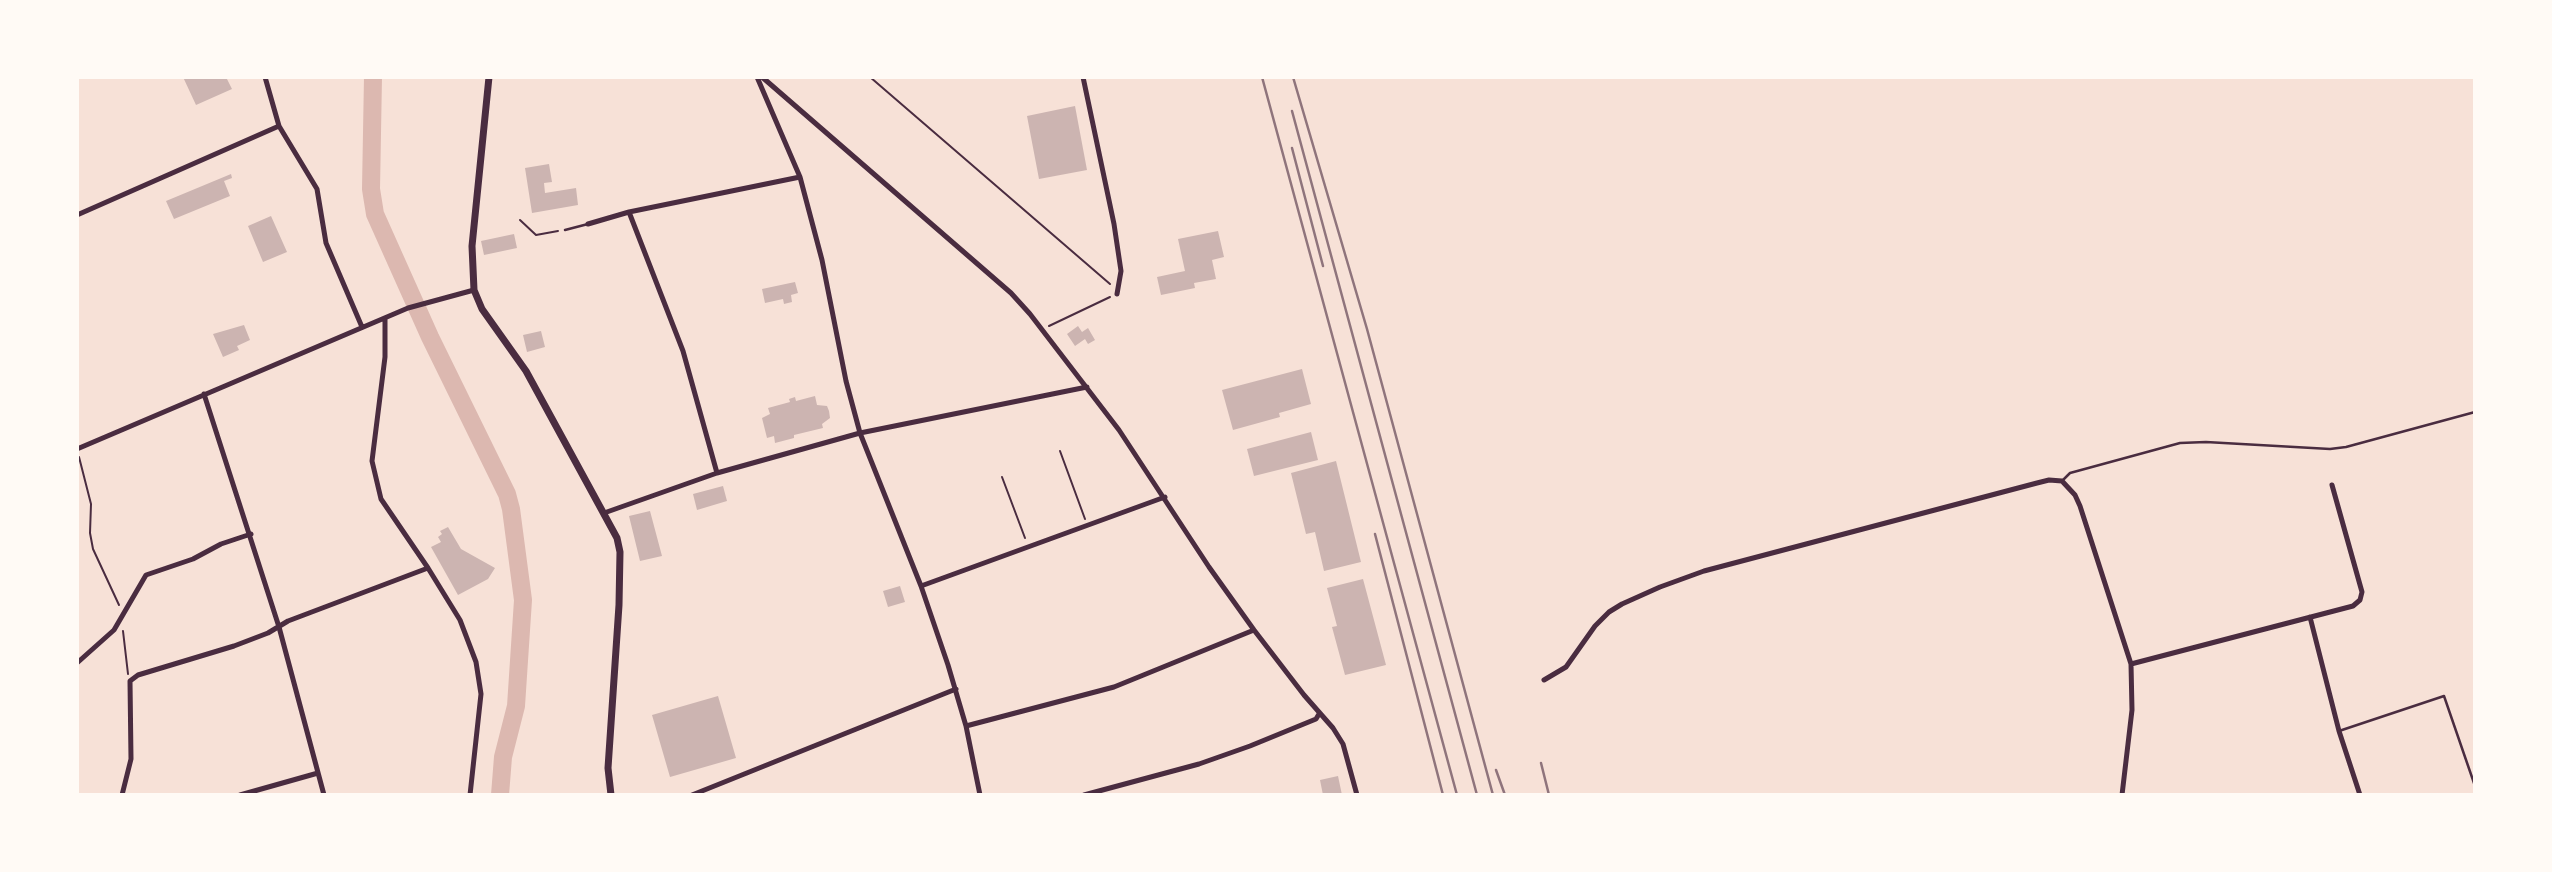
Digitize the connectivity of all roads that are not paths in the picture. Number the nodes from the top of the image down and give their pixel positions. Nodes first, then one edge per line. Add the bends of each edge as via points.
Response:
1 (265, 77) edge
2 (489, 77) edge
3 (759, 77) edge
4 (1083, 77) edge
5 (279, 127) junction
6 (800, 177) junction
7 (629, 212) junction
8 (77, 215) edge
9 (588, 224) joint
10 (565, 230) road end
11 (474, 290) junction
12 (1117, 293) road end
13 (385, 318) junction
14 (362, 327) junction
15 (1087, 387) junction
16 (204, 394) junction
17 (2475, 412) edge
18 (860, 433) junction
19 (77, 449) edge
20 (718, 472) junction
21 (2062, 481) junction
22 (2332, 485) dead end
23 (1165, 497) junction
24 (604, 513) junction
25 (251, 534) junction
26 (428, 568) junction
27 (921, 586) junction
28 (2310, 617) junction
29 (279, 626) junction
30 (1254, 630) junction
31 (77, 663) edge
32 (2131, 664) junction
33 (1544, 680) dead end
34 (956, 689) junction
35 (1319, 714) junction
36 (966, 726) junction
37 (2339, 731) junction
38 (318, 774) junction
39 (2475, 786) edge
40 (122, 795) edge
41 (240, 795) edge
42 (324, 795) edge
43 (470, 795) edge
44 (611, 795) edge
45 (692, 795) edge
46 (981, 795) edge
47 (1084, 795) edge
48 (1357, 795) edge
49 (2122, 795) edge
50 (2360, 795) edge

1 - 5 street
2 - 11 main road via 472,246
3 - 6 street
3 - 15 street via 1010,293
4 - 12 street via 1114,224 1121,271
5 - 8 street
5 - 14 street via 317,189 326,243
6 - 7 street
6 - 18 street
7 - 9 street
7 - 20 street via 683,351
9 - 10 lane
11 - 13 street
11 - 24 main road via 482,309 526,371
13 - 14 street
13 - 26 street via 385,357 372,461 381,499
14 - 16 street
15 - 18 street
15 - 23 street
16 - 19 street
16 - 25 street
17 - 21 lane via 2330,449 2180,443 2070,472
18 - 20 street
18 - 27 street
20 - 24 street
21 - 32 street via 2080,506
21 - 33 street via 2037,483 1704,571 1660,587 1609,612 1566,667
22 - 28 street via 2362,592 2353,606
23 - 27 street
23 - 30 street
24 - 44 main road via 620,552 608,768
25 - 29 street
25 - 31 street via 146,575 114,630
26 - 29 street
26 - 43 street via 460,620 476,662 481,694
27 - 34 street
28 - 32 street
28 - 37 street
29 - 38 street
29 - 40 street via 130,681 131,759
30 - 35 street
30 - 36 street via 1114,687
32 - 49 street via 2132,710
34 - 36 street
34 - 45 street
35 - 47 street via 1199,764
35 - 48 street via 1343,744
36 - 46 street
37 - 39 lane via 2444,696
37 - 50 street
38 - 41 street
38 - 42 street

